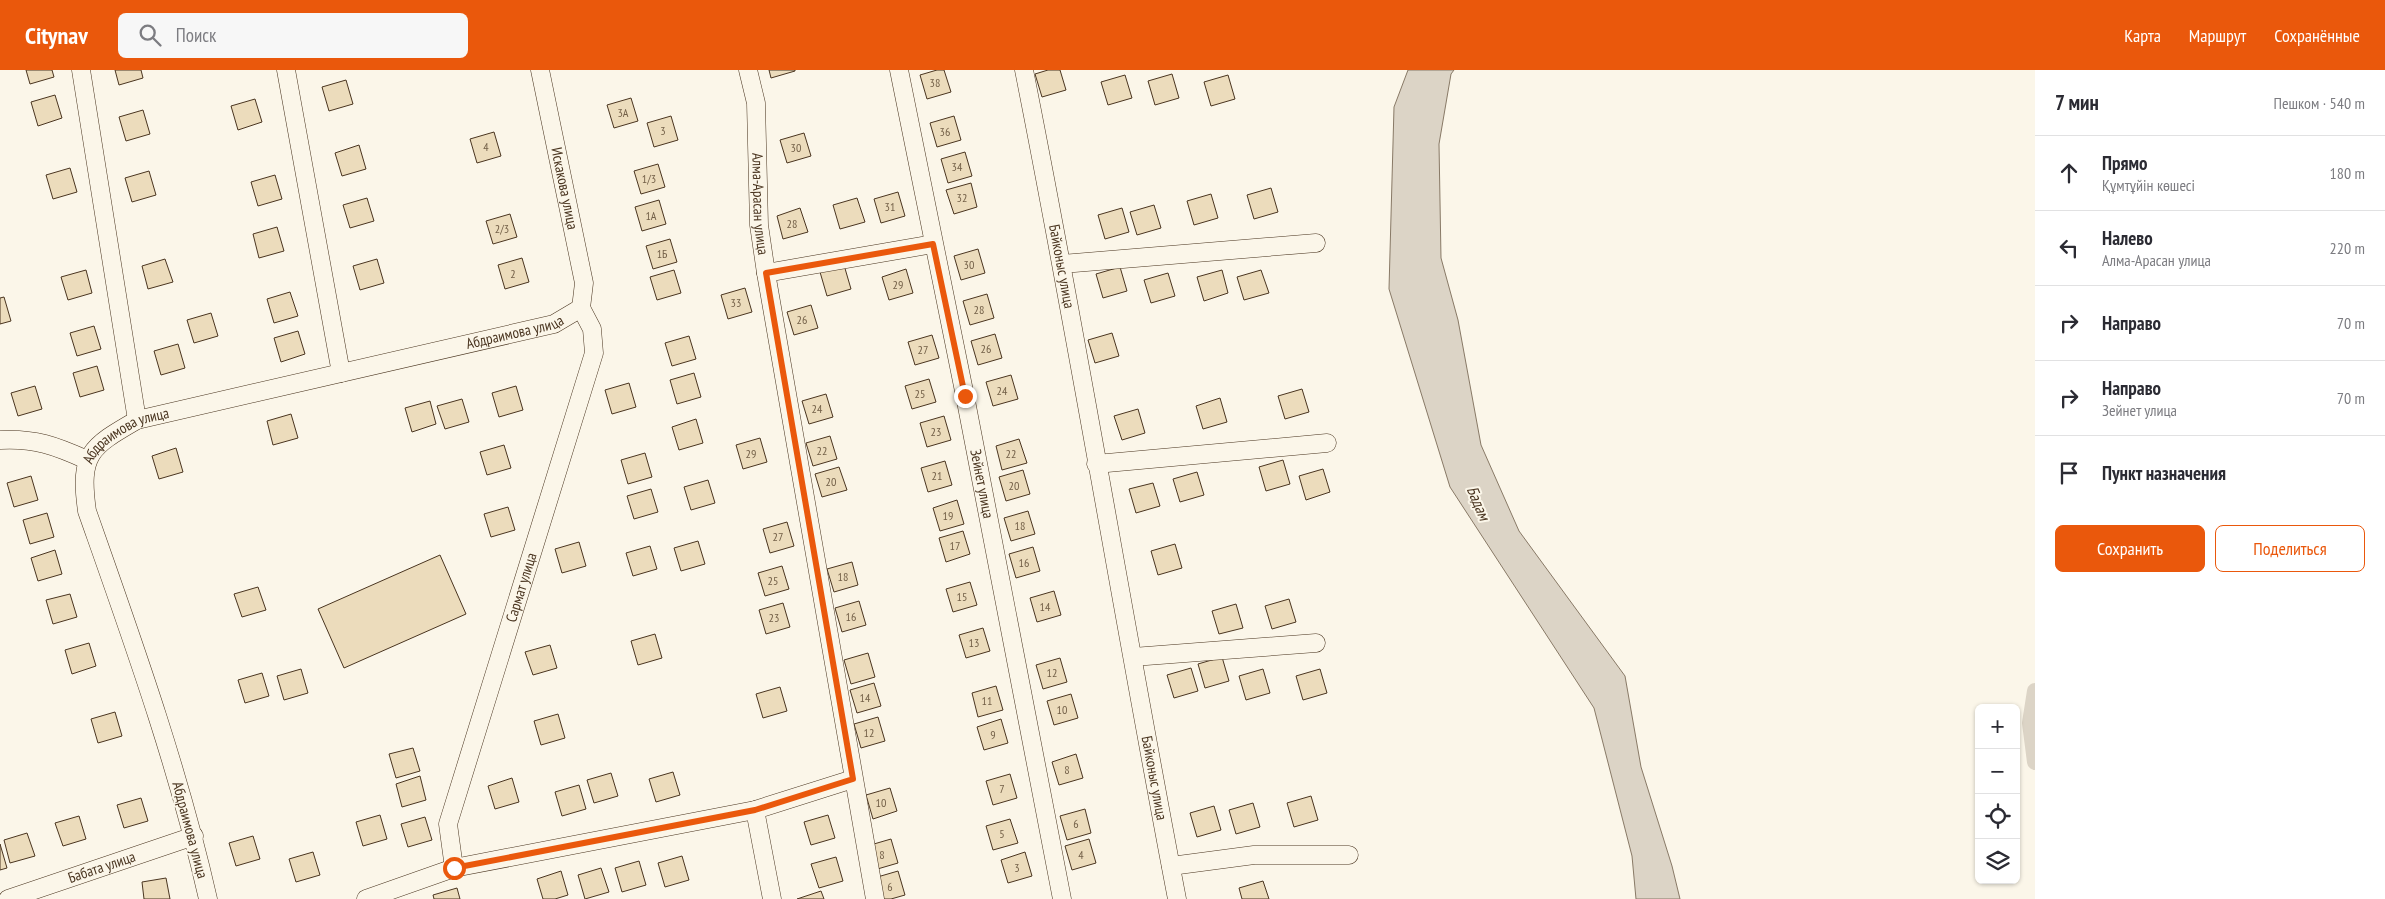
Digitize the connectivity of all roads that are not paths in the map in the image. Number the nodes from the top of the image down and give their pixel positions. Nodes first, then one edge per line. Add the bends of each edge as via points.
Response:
1 (81, 70) edge
2 (286, 70) edge
3 (540, 70) edge
4 (748, 70) edge
5 (899, 70) edge
6 (1024, 70) edge
7 (1316, 243) dead end
8 (933, 244) junction
9 (1062, 264) junction
10 (766, 273) junction
11 (581, 308) junction
12 (341, 374) junction
13 (137, 420) junction
14 (0, 440) edge
15 (1327, 443) dead end
16 (87, 460) junction
17 (1096, 464) junction
18 (1316, 642) dead end
19 (1133, 657) junction
20 (853, 779) junction
21 (755, 810) junction
22 (194, 836) junction
23 (1349, 855) dead end
24 (1171, 866) junction
25 (454, 868) junction
26 (8, 899) edge
27 (208, 899) edge
28 (366, 899) edge
29 (772, 899) edge
30 (875, 899) edge
31 (1062, 899) edge
32 (1177, 899) edge

1 - 13 street
2 - 12 street
3 - 11 street, Искакова улица via 584,283
4 - 10 street, Алма-Арасан улица via 756,103 759,225
5 - 8 street, Зейнет улица
6 - 9 street, Байконыс улица
7 - 9 street
8 - 10 street
8 - 31 street, Зейнет улица
9 - 17 street, Байконыс улица
10 - 20 street, Алма-Арасан улица
11 - 12 street, Абдраимова улица via 554,324
11 - 25 street, Сармат улица via 592,329 594,353 448,824
12 - 13 street, Абдраимова улица
13 - 16 street, Абдраимова улица via 103,439
14 - 16 street via 21,439 52,444
15 - 17 street
16 - 22 street, Абдраимова улица via 83,483 87,511 157,712
17 - 19 street, Байконыс улица
18 - 19 street
19 - 24 street, Байконыс улица
20 - 21 street
20 - 30 street, Алма-Арасан улица
21 - 25 street
21 - 29 street
22 - 26 street, Бабата улица
22 - 27 street, Абдраимова улица
23 - 24 street via 1254,855
24 - 32 street, Байконыс улица
25 - 28 street

